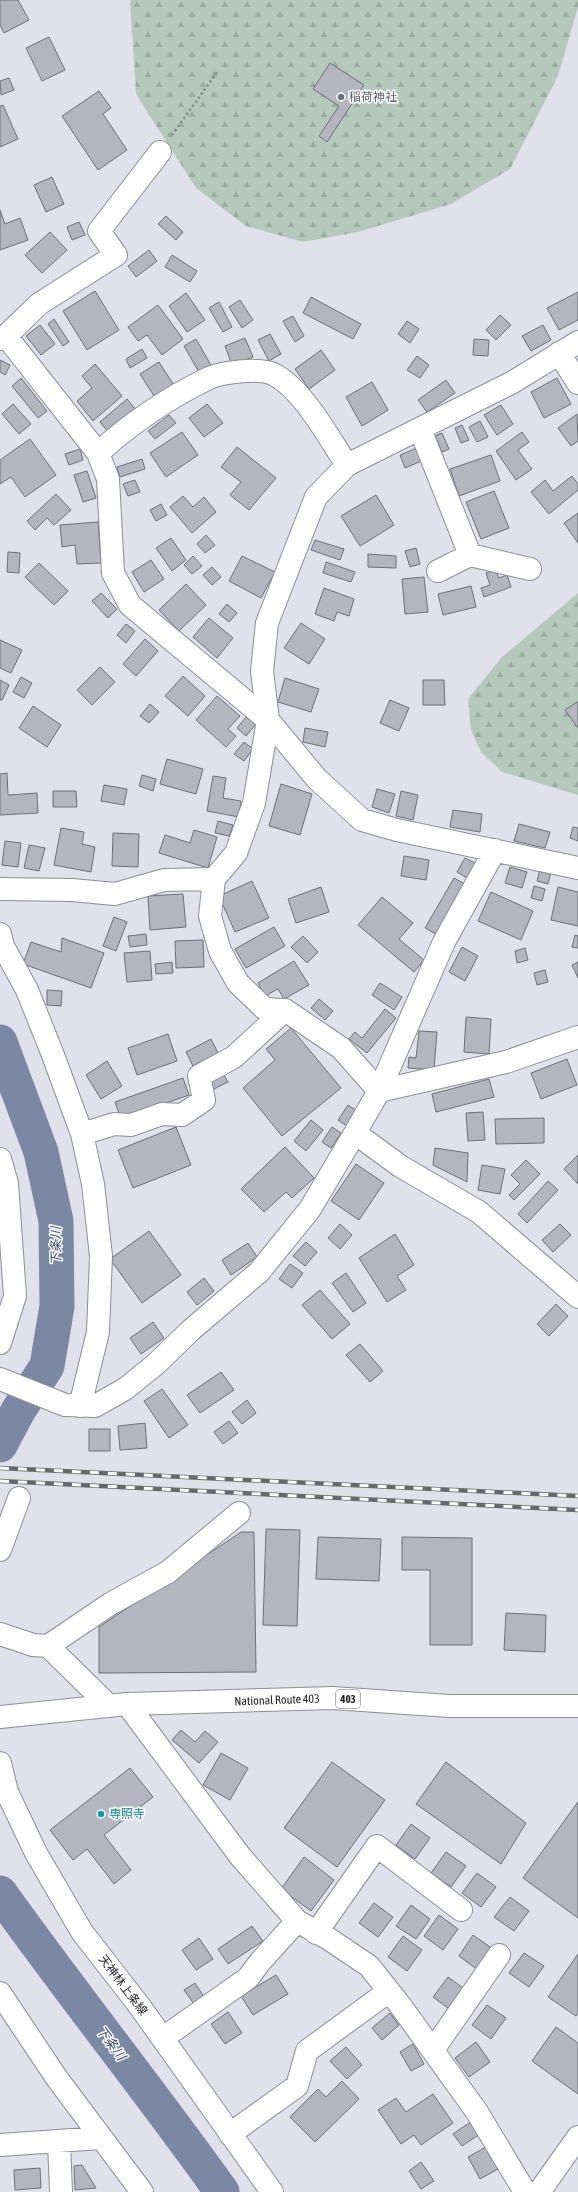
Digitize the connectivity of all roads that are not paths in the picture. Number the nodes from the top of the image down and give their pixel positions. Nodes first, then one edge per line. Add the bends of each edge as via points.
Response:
1 (160, 152) road end
2 (3, 338) edge
3 (578, 342) edge
4 (559, 353) junction
5 (578, 384) edge
6 (420, 429) junction
7 (98, 453) junction
8 (347, 465) junction
9 (470, 555) junction
10 (530, 570) dead end
11 (438, 571) dead end
12 (268, 720) junction
13 (495, 850) junction
14 (578, 868) edge
15 (214, 879) junction
16 (0, 889) edge
17 (0, 934) edge
18 (285, 1010) junction
19 (578, 1037) edge
20 (378, 1091) junction
21 (355, 1133) junction
22 (82, 1134) junction
23 (0, 1159) edge
24 (578, 1297) edge
25 (0, 1343) edge
26 (0, 1379) edge
27 (72, 1406) junction
28 (19, 1498) dead end
29 (239, 1513) dead end
30 (0, 1550) edge
31 (0, 1634) edge
32 (48, 1646) junction
33 (118, 1705) junction
34 (575, 1709) edge
35 (0, 1718) edge
36 (0, 1763) edge
37 (461, 1910) dead end
38 (297, 1921) junction
39 (316, 1932) junction
40 (499, 1955) dead end
41 (389, 1991) junction
42 (0, 1993) edge
43 (163, 2038) junction
44 (433, 2050) junction
45 (230, 2134) junction
46 (578, 2137) edge
47 (101, 2138) junction
48 (59, 2141) junction
49 (0, 2145) edge
50 (61, 2192) edge
51 (142, 2192) edge
52 (272, 2192) edge
53 (525, 2192) edge
54 (539, 2192) edge

1 - 2 main road via 99,231 116,255 39,304
2 - 7 main road
3 - 4 main road
4 - 5 main road
4 - 6 main road via 513,382
6 - 8 main road
6 - 9 main road
7 - 8 main road via 123,431 211,378 251,370 274,374 303,399
7 - 12 main road via 108,479 113,573 130,605
8 - 12 main road via 316,496 268,623 262,671
9 - 10 main road
9 - 11 main road
12 - 13 main road via 317,779 362,820 397,830
12 - 15 main road via 254,803 236,853
13 - 14 main road
13 - 20 main road via 444,942
15 - 16 main road via 164,880 115,894 72,890
15 - 18 main road via 210,916 220,951 238,983 264,1009
17 - 22 main road via 3,946 27,990
18 - 20 main road via 341,1048
18 - 22 main road via 234,1057 199,1076 204,1100 182,1115 162,1114 131,1125 114,1124
19 - 20 main road via 506,1062
20 - 21 main road
21 - 24 main road via 400,1166 479,1212
21 - 27 main road via 310,1209 259,1272 125,1389 95,1406
22 - 27 main road via 93,1184 101,1256 98,1332
23 - 25 main road via 7,1183 15,1296
26 - 27 main road
28 - 30 main road
29 - 32 main road via 168,1572 110,1604
31 - 32 main road via 33,1646
32 - 33 main road
33 - 34 main road, National Route 403 / 403 via 332,1698 449,1706
33 - 35 main road, National Route 403 / 403
33 - 38 main road via 240,1856
36 - 43 main road, 天神林上条線 via 7,1792 36,1852 82,1932
37 - 39 main road via 377,1846
38 - 39 main road
38 - 43 main road via 248,1978
39 - 41 main road via 369,1966
40 - 44 main road
41 - 44 main road
41 - 45 main road via 306,2051 297,2086
42 - 47 main road via 56,2077
43 - 45 main road, 天神林上条線
44 - 53 main road via 477,2112
45 - 52 main road, 天神林上条線
46 - 54 main road
47 - 48 main road
47 - 51 main road
48 - 49 main road
48 - 50 main road

